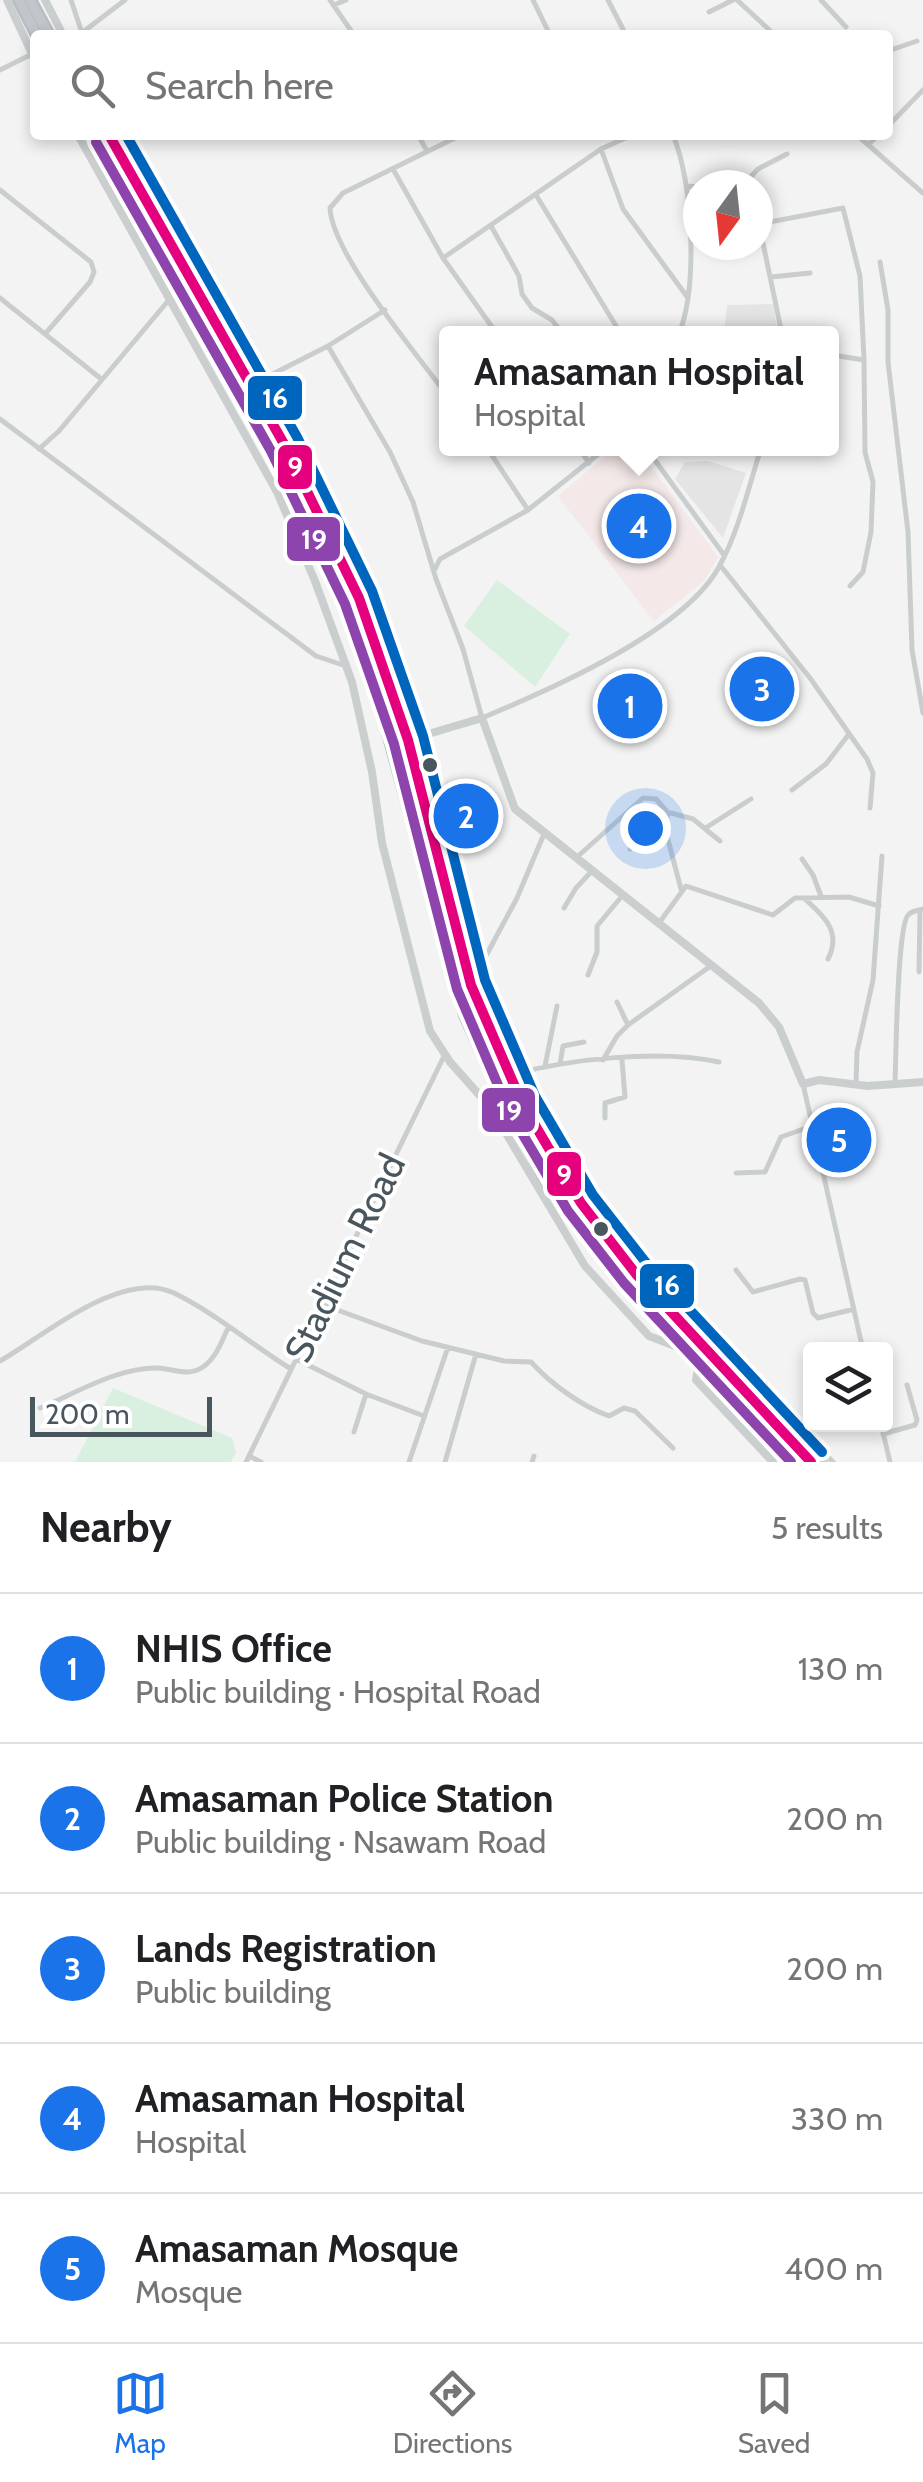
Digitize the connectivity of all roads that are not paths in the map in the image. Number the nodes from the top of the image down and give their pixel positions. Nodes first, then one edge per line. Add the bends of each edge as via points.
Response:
1 (6, 0) edge
2 (19, 0) edge
3 (30, 0) edge
4 (45, 0) edge
5 (70, 0) edge
6 (125, 0) edge
7 (346, 0) edge
8 (533, 0) edge
9 (608, 0) edge
10 (735, 0) edge
11 (820, 0) edge
12 (332, 3) edge
13 (709, 12) dead end
14 (846, 27) dead end
15 (35, 30) edge
16 (46, 30) edge
17 (60, 30) edge
18 (80, 30) edge
19 (86, 30) edge
20 (351, 30) edge
21 (548, 30) edge
22 (623, 30) edge
23 (768, 30) edge
24 (917, 42) dead end
25 (30, 49) edge
26 (893, 49) edge
27 (30, 59) edge
28 (0, 70) edge
29 (923, 90) edge
30 (893, 121) edge
31 (81, 140) edge
32 (95, 140) edge
33 (112, 140) edge
34 (123, 140) edge
35 (421, 140) edge
36 (450, 140) edge
37 (621, 140) edge
38 (675, 140) edge
39 (862, 140) edge
40 (873, 140) edge
41 (868, 145) junction
42 (601, 149) junction
43 (427, 151) junction
44 (787, 154) dead end
45 (393, 169) junction
46 (684, 170) edge
47 (756, 170) edge
48 (923, 176) edge
49 (915, 184) junction
50 (0, 190) edge
51 (923, 193) edge
52 (536, 194) junction
53 (773, 220) edge
54 (491, 226) junction
55 (443, 258) junction
56 (689, 260) edge
57 (767, 260) edge
58 (880, 262) dead end
59 (810, 273) dead end
60 (771, 278) junction
61 (0, 298) edge
62 (170, 299) junction
63 (690, 301) junction
64 (385, 310) junction
65 (490, 326) edge
66 (557, 326) edge
67 (615, 326) edge
68 (682, 326) edge
69 (780, 326) edge
70 (46, 334) junction
71 (328, 346) junction
72 (839, 356) edge
73 (864, 360) junction
74 (100, 378) junction
75 (258, 382) junction
76 (439, 384) edge
77 (0, 419) edge
78 (39, 449) junction
79 (492, 456) edge
80 (584, 456) edge
81 (597, 456) edge
82 (652, 456) edge
83 (758, 456) edge
84 (589, 463) junction
85 (528, 510) junction
86 (724, 556) junction
87 (720, 565) junction
88 (435, 568) junction
89 (850, 586) dead end
90 (359, 598) junction
91 (346, 666) junction
92 (923, 713) edge
93 (482, 718) junction
94 (849, 734) junction
95 (408, 740) junction
96 (792, 790) dead end
97 (750, 799) dead end
98 (870, 808) dead end
99 (668, 816) junction
100 (706, 827) junction
101 (544, 834) junction
102 (720, 841) dead end
103 (630, 849) dead end
104 (882, 856) dead end
105 (575, 859) junction
106 (802, 859) dead end
107 (591, 872) junction
108 (681, 889) junction
109 (622, 896) junction
110 (821, 896) junction
111 (804, 898) junction
112 (879, 906) junction
113 (564, 908) dead end
114 (922, 909) edge
115 (658, 924) junction
116 (828, 959) dead end
117 (712, 965) junction
118 (919, 972) dead end
119 (588, 975) dead end
120 (471, 984) junction
121 (616, 1002) dead end
122 (557, 1006) dead end
123 (628, 1026) junction
124 (584, 1042) dead end
125 (445, 1054) junction
126 (603, 1060) junction
127 (622, 1060) junction
128 (720, 1062) dead end
129 (560, 1064) junction
130 (545, 1066) junction
131 (511, 1080) junction
132 (923, 1082) edge
133 (803, 1084) junction
134 (856, 1084) junction
135 (895, 1084) junction
136 (605, 1118) dead end
137 (812, 1126) junction
138 (736, 1173) dead end
139 (736, 1270) dead end
140 (673, 1300) junction
141 (321, 1304) junction
142 (854, 1310) junction
143 (228, 1328) junction
144 (861, 1342) edge
145 (448, 1347) junction
146 (688, 1351) junction
147 (476, 1353) junction
148 (296, 1359) junction
149 (0, 1361) edge
150 (699, 1362) junction
151 (291, 1369) junction
152 (907, 1385) dead end
153 (366, 1394) junction
154 (40, 1408) dead end
155 (424, 1416) junction
156 (354, 1432) dead end
157 (883, 1434) joint
158 (673, 1448) dead end
159 (247, 1459) edge
160 (261, 1462) edge
161 (410, 1462) edge
162 (446, 1462) edge
163 (773, 1462) edge
164 (791, 1462) edge
165 (811, 1462) edge
166 (824, 1462) edge
167 (833, 1462) edge
168 (890, 1462) edge

1 - 25 main road
2 - 15 highway
3 - 16 highway
4 - 17 main road
5 - 18 street
6 - 19 street
7 - 12 street
8 - 21 street
9 - 22 street
10 - 13 street
10 - 23 street
11 - 14 street
12 - 20 street
24 - 26 street
27 - 28 street
29 - 30 street
31 - 62 main road
32 - 146 highway via 324,555 379,700 441,936 487,1068 569,1215
33 - 90 highway via 284,444
34 - 75 main road
35 - 43 street
36 - 43 street
37 - 42 street
38 - 46 street
39 - 41 street
40 - 41 street
41 - 49 street
42 - 52 street
42 - 63 street via 624,210
43 - 45 street
44 - 47 street
45 - 55 street
45 - 64 street via 343,193 330,208 343,248
48 - 49 street
49 - 51 street
50 - 70 street via 91,262 90,282
52 - 54 street
52 - 67 street
53 - 73 street via 843,208 860,276
54 - 55 street
54 - 66 street via 522,294
55 - 65 street
56 - 63 street
57 - 60 street
58 - 92 street
59 - 60 street
60 - 69 street
61 - 70 street
62 - 74 street
62 - 91 main road via 277,492
63 - 68 street
64 - 71 street
64 - 76 street
70 - 74 street
71 - 75 street
71 - 88 street via 393,458
72 - 73 street
73 - 89 street via 871,532 863,572
74 - 78 street
75 - 90 main road via 358,565
77 - 78 street
78 - 91 street via 316,656
79 - 85 street
80 - 84 street
81 - 84 street
82 - 86 street
83 - 86 street
84 - 85 street
85 - 88 street
86 - 87 street
87 - 93 street via 668,621 616,655
87 - 94 street
88 - 93 street
90 - 95 highway
91 - 125 main road via 413,968 430,1032
93 - 95 main road
93 - 101 main road via 515,810
94 - 96 street via 826,764
94 - 98 street via 871,766
95 - 120 highway
97 - 100 street
99 - 100 street
99 - 103 street via 646,827
99 - 105 street via 656,799 642,798
99 - 108 street
100 - 102 street
101 - 105 main road
101 - 120 street
104 - 112 street
105 - 107 main road
106 - 110 street
107 - 109 main road
107 - 113 street
108 - 111 street via 691,886 773,915
108 - 115 street
109 - 115 main road
109 - 119 street via 597,926
110 - 111 street
110 - 112 street
111 - 116 street via 832,929
112 - 134 street
114 - 118 street
114 - 135 street via 905,920 900,946
115 - 117 main road
117 - 123 street
117 - 133 main road via 772,1015
120 - 131 highway
121 - 123 street
122 - 130 street
123 - 126 street
124 - 129 street via 565,1044
125 - 141 street, Stadium Road
125 - 146 main road via 492,1108 585,1266 648,1336
126 - 127 street
126 - 129 street
127 - 128 street via 684,1056
127 - 136 street via 625,1097 605,1102
129 - 130 street
130 - 131 street
131 - 140 main road via 532,1095
131 - 165 highway via 550,1154 625,1260
132 - 135 main road
133 - 134 main road
133 - 137 street
134 - 135 main road
137 - 138 street via 781,1137 764,1172
137 - 142 street
139 - 142 street via 753,1292 805,1280 818,1318
140 - 166 main road
140 - 167 street via 686,1306
141 - 145 street
141 - 148 street, Stadium Road
142 - 144 street
143 - 149 street via 171,1292 134,1288
143 - 151 street
143 - 154 street via 201,1368 132,1372
145 - 147 street
145 - 155 street
146 - 150 highway
147 - 158 street via 532,1362 605,1415 630,1408
147 - 162 street
148 - 151 street, Stadium Road
148 - 153 street
150 - 163 main road via 696,1380
150 - 164 highway
151 - 159 street, Stadium Road
152 - 157 street via 917,1420
153 - 155 street
153 - 156 street
155 - 161 street
157 - 168 street
159 - 160 street

